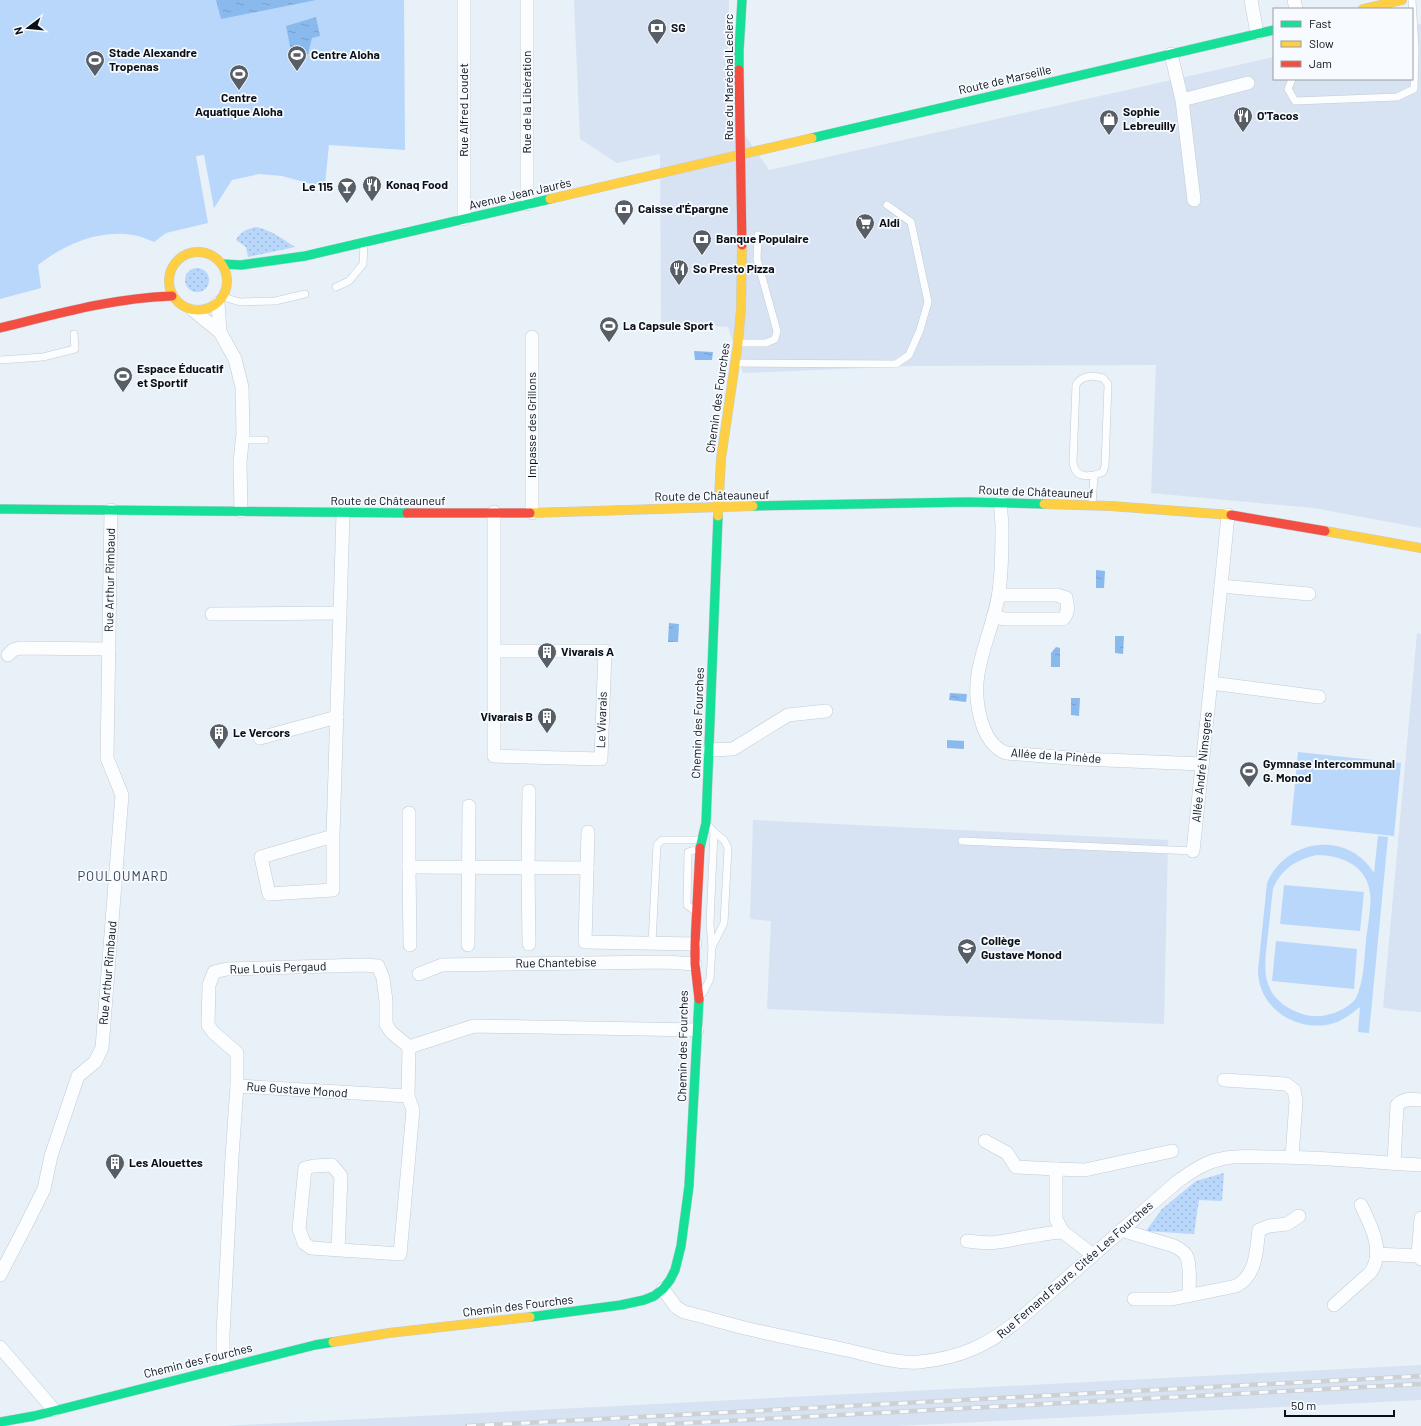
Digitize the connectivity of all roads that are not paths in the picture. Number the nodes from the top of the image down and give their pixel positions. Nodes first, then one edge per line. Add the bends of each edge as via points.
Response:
1 (464, 0) edge
2 (527, 0) edge
3 (742, 0) edge
4 (1251, 0) edge
5 (1402, 0) edge
6 (1367, 8) edge
7 (1413, 24) edge
8 (1273, 30) edge
9 (1257, 33) junction
10 (1414, 48) edge
11 (1171, 54) junction
12 (1292, 80) edge
13 (1248, 83) dead end
14 (1182, 100) junction
15 (741, 153) junction
16 (1194, 200) dead end
17 (527, 204) junction
18 (887, 205) dead end
19 (464, 220) junction
20 (758, 235) dead end
21 (364, 242) junction
22 (305, 256) junction
23 (222, 264) junction
24 (257, 273) dead end
25 (168, 276) junction
26 (238, 280) dead end
27 (157, 281) dead end
28 (227, 284) junction
29 (336, 287) dead end
30 (138, 290) dead end
31 (305, 294) dead end
32 (172, 296) junction
33 (220, 300) junction
34 (104, 304) junction
35 (194, 311) junction
36 (0, 328) edge
37 (220, 332) junction
38 (74, 334) dead end
39 (532, 337) dead end
40 (738, 343) junction
41 (0, 360) edge
42 (735, 363) junction
43 (242, 440) junction
44 (265, 440) dead end
45 (1094, 476) junction
46 (1001, 503) junction
47 (1092, 505) junction
48 (718, 507) junction
49 (0, 509) edge
50 (111, 510) junction
51 (241, 511) junction
52 (494, 512) junction
53 (532, 513) junction
54 (343, 514) junction
55 (1228, 515) junction
56 (1421, 548) edge
57 (1221, 586) junction
58 (1309, 594) dead end
59 (998, 595) junction
60 (340, 613) junction
61 (212, 614) dead end
62 (993, 617) junction
63 (108, 649) junction
64 (494, 651) junction
65 (8, 655) dead end
66 (1211, 683) junction
67 (1319, 697) dead end
68 (826, 711) dead end
69 (337, 717) junction
70 (260, 738) dead end
71 (709, 750) junction
72 (1202, 764) junction
73 (529, 791) dead end
74 (469, 806) dead end
75 (409, 813) dead end
76 (706, 823) junction
77 (588, 832) dead end
78 (714, 832) junction
79 (333, 836) junction
80 (962, 841) dead end
81 (701, 844) junction
82 (1193, 851) joint
83 (469, 867) junction
84 (409, 868) junction
85 (528, 868) junction
86 (587, 868) junction
87 (652, 943) junction
88 (529, 944) dead end
89 (695, 944) junction
90 (410, 945) dead end
91 (468, 945) dead end
92 (712, 947) junction
93 (694, 964) junction
94 (419, 974) dead end
95 (699, 1002) junction
96 (697, 1030) junction
97 (409, 1047) junction
98 (1224, 1080) dead end
99 (237, 1086) junction
100 (408, 1096) junction
101 (1421, 1100) edge
102 (985, 1141) dead end
103 (1172, 1151) dead end
104 (1292, 1157) junction
105 (1394, 1163) junction
106 (1421, 1165) edge
107 (1056, 1169) junction
108 (1361, 1204) dead end
109 (1299, 1216) dead end
110 (1421, 1218) edge
111 (1122, 1230) junction
112 (1063, 1232) junction
113 (967, 1242) dead end
114 (338, 1250) junction
115 (1376, 1254) junction
116 (1093, 1255) junction
117 (1420, 1257) edge
118 (0, 1275) edge
119 (663, 1289) junction
120 (1189, 1296) junction
121 (1134, 1299) dead end
122 (1334, 1305) dead end
123 (0, 1347) edge
124 (223, 1367) junction
125 (54, 1410) junction
126 (0, 1422) edge

1 - 19 street, Rue Alfred Loudet
2 - 17 street, Rue de la Libération
3 - 15 main road, Rue du Maréchal Leclerc via 739,52
4 - 9 street
5 - 6 main road
7 - 10 lane
8 - 9 main road, Route de Marseille
9 - 11 main road, Route de Marseille
10 - 12 lane via 1414,89 1397,97 1295,101 1288,89
11 - 14 street
11 - 15 main road, Route de Marseille
13 - 14 street
14 - 16 street
15 - 17 main road, Avenue Jean Jaurès
15 - 40 main road, Chemin des Fourches via 742,254
17 - 19 main road, Avenue Jean Jaurès
18 - 42 lane via 911,222 928,302 909,355 896,364
19 - 21 main road, Avenue Jean Jaurès
20 - 40 lane via 757,259 777,331 775,339 766,343
21 - 22 main road, Avenue Jean Jaurès
21 - 29 lane via 363,264 349,281
22 - 23 main road, Avenue Jean Jaurès via 241,265
22 - 24 main road, Avenue Jean Jaurès
23 - 25 main road via 208,253 190,252 174,262
23 - 28 main road
25 - 27 main road
25 - 32 main road
26 - 28 main road
28 - 33 main road
30 - 34 main road
31 - 33 lane via 275,301
32 - 34 main road
32 - 35 main road via 185,308
33 - 35 main road via 207,309
33 - 37 street
34 - 36 main road
35 - 37 street
37 - 43 street via 235,359 242,387
38 - 41 lane via 76,349 43,357
39 - 53 street, Impasse des Grillons
40 - 42 main road, Chemin des Fourches
42 - 48 main road, Chemin des Fourches via 721,459
43 - 44 lane
43 - 51 street
45 - 45 lane via 1103,472 1105,466 1108,384 1103,378 1093,376 1078,380 1076,385 1073,462 1076,472
45 - 47 lane
46 - 47 main road, Route de Châteauneuf
46 - 48 main road, Route de Châteauneuf
46 - 59 street, Allée de la Pinède via 1002,559
47 - 55 main road, Route de Châteauneuf
48 - 53 main road, Route de Châteauneuf
48 - 71 main road, Chemin des Fourches
49 - 50 main road, Route de Châteauneuf
50 - 51 main road, Route de Châteauneuf
50 - 63 street, Rue Arthur Rimbaud
51 - 54 main road, Route de Châteauneuf
52 - 53 main road, Route de Châteauneuf
52 - 54 main road, Route de Châteauneuf
52 - 64 street, Le Vivarais
54 - 60 street
55 - 56 main road, Route de Châteauneuf
55 - 57 street, Allée André Nimsgers
57 - 58 street
57 - 66 street, Allée André Nimsgers
59 - 62 street, Allée de la Pinède
59 - 62 street via 1057,595 1066,598 1067,615 1063,619
60 - 61 street
60 - 69 street
62 - 72 street, Allée de la Pinède via 978,675 978,696 983,727 991,742 1001,751 1082,759
63 - 65 street, Rue Arthur Rimbaud via 20,648 12,650
63 - 118 street, Rue Arthur Rimbaud via 107,758 122,795 102,1048 95,1062 78,1076 51,1156 44,1189
64 - 64 street, Le Vivarais via 494,756 600,759 605,651
66 - 67 street
66 - 72 street, Allée André Nimsgers
68 - 71 street via 788,715 733,749
69 - 70 street
69 - 79 street
71 - 76 main road, Chemin des Fourches
72 - 82 street, Allée André Nimsgers
73 - 85 street
74 - 83 street
75 - 84 street
76 - 78 lane
76 - 81 main road, Chemin des Fourches
77 - 86 street
78 - 92 lane via 710,923
78 - 92 lane via 724,840 728,848 724,923
79 - 79 street via 333,890 269,894 261,857
80 - 82 lane
81 - 87 lane via 662,840 657,845
81 - 89 main road, Chemin des Fourches
83 - 84 street
83 - 85 street
83 - 91 street
84 - 90 street
85 - 86 street
85 - 88 street
86 - 87 street via 585,942
87 - 89 street
89 - 93 main road, Chemin des Fourches
92 - 95 lane via 710,978
93 - 94 street, Rue Chantebise via 666,962 442,965
93 - 95 main road, Chemin des Fourches
95 - 96 main road, Chemin des Fourches
96 - 97 street via 474,1026
96 - 119 main road, Chemin des Fourches via 689,1186 675,1270
97 - 99 street, Rue Louis Pergaud via 391,1032 386,1024 383,978 378,966 226,969 214,972 209,985 208,1025 237,1053
97 - 100 street
98 - 104 street via 1286,1084 1294,1090 1296,1101
99 - 100 street, Rue Gustave Monod
99 - 124 street, Rue Gustave Monod
100 - 114 street via 413,1110 400,1254
101 - 105 street via 1406,1099 1397,1105
102 - 107 street via 1007,1153 1016,1166
103 - 107 street via 1085,1170
104 - 105 street, Rue Fernand Faure, Citée Les Fourches
104 - 111 street, Rue Fernand Faure, Citée Les Fourches via 1221,1158 1209,1163 1187,1175
105 - 106 street, Rue Fernand Faure, Citée Les Fourches
107 - 112 street via 1056,1219
108 - 115 street via 1376,1240
109 - 120 street via 1287,1224 1259,1230 1254,1266 1243,1282 1236,1286
110 - 117 street
111 - 116 street, Rue Fernand Faure, Citée Les Fourches
111 - 120 street via 1181,1250 1186,1256 1188,1266
112 - 113 street via 1048,1232 998,1242
112 - 116 street
114 - 114 street via 341,1176 332,1166 305,1168 299,1229 304,1243 311,1248
115 - 117 street
115 - 122 street via 1370,1273
116 - 119 street, Rue Fernand Faure, Citée Les Fourches via 994,1339 954,1356 917,1362 891,1359 748,1329 684,1312 676,1307
119 - 124 main road, Chemin des Fourches via 644,1300 621,1305 389,1333 315,1345
120 - 121 street via 1172,1299
123 - 125 street
124 - 125 main road, Chemin des Fourches
125 - 126 main road, Chemin des Fourches

